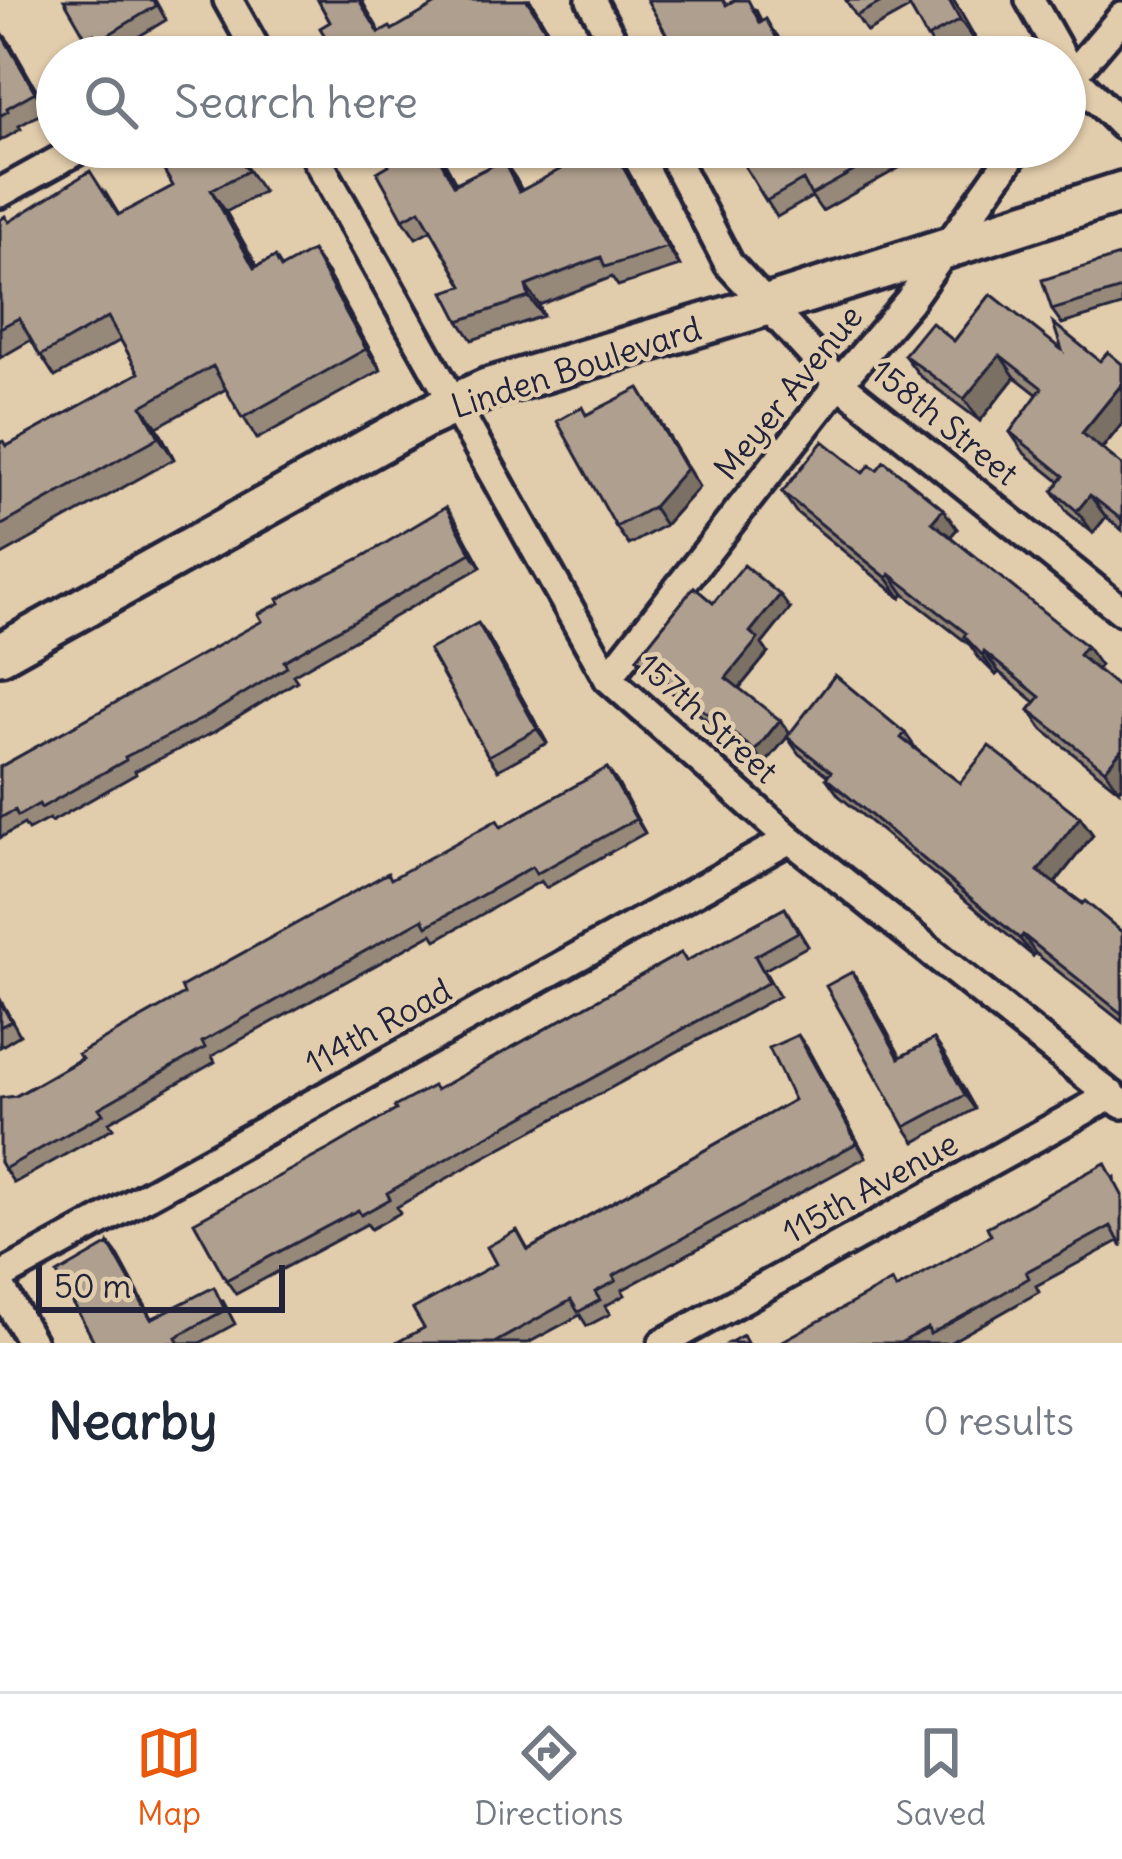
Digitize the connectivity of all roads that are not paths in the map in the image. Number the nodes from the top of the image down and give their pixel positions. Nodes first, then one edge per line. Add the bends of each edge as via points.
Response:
1 (228, 0) edge
2 (591, 0) edge
3 (1030, 0) edge
4 (1122, 17) edge
5 (245, 36) edge
6 (610, 36) edge
7 (1049, 36) edge
8 (1086, 51) edge
9 (1086, 90) edge
10 (1122, 125) edge
11 (45, 168) edge
12 (322, 168) edge
13 (679, 168) edge
14 (1003, 168) edge
15 (1122, 192) edge
16 (0, 193) edge
17 (948, 246) junction
18 (768, 305) junction
19 (839, 383) junction
20 (454, 404) junction
21 (1122, 611) edge
22 (0, 654) edge
23 (608, 678) junction
24 (790, 839) junction
25 (1117, 1099) edge
26 (0, 1281) edge
27 (32, 1343) edge
28 (663, 1343) edge

1 - 5 street
2 - 6 street
3 - 7 street
4 - 8 street
9 - 10 street
11 - 16 street
12 - 20 street, 157th Street
13 - 18 street, 158th Street via 730,264
14 - 17 street, Meyer Avenue
15 - 17 main road, Linden Boulevard
17 - 18 main road, Linden Boulevard
17 - 19 street, Meyer Avenue
18 - 19 street, 158th Street
18 - 20 main road, Linden Boulevard
19 - 21 street, 158th Street
19 - 23 street, Meyer Avenue
20 - 22 main road, Linden Boulevard
20 - 23 street, 157th Street
23 - 24 street, 157th Street
24 - 25 street, 157th Street
24 - 26 street, 114th Road
25 - 28 street, 115th Avenue
26 - 27 street

